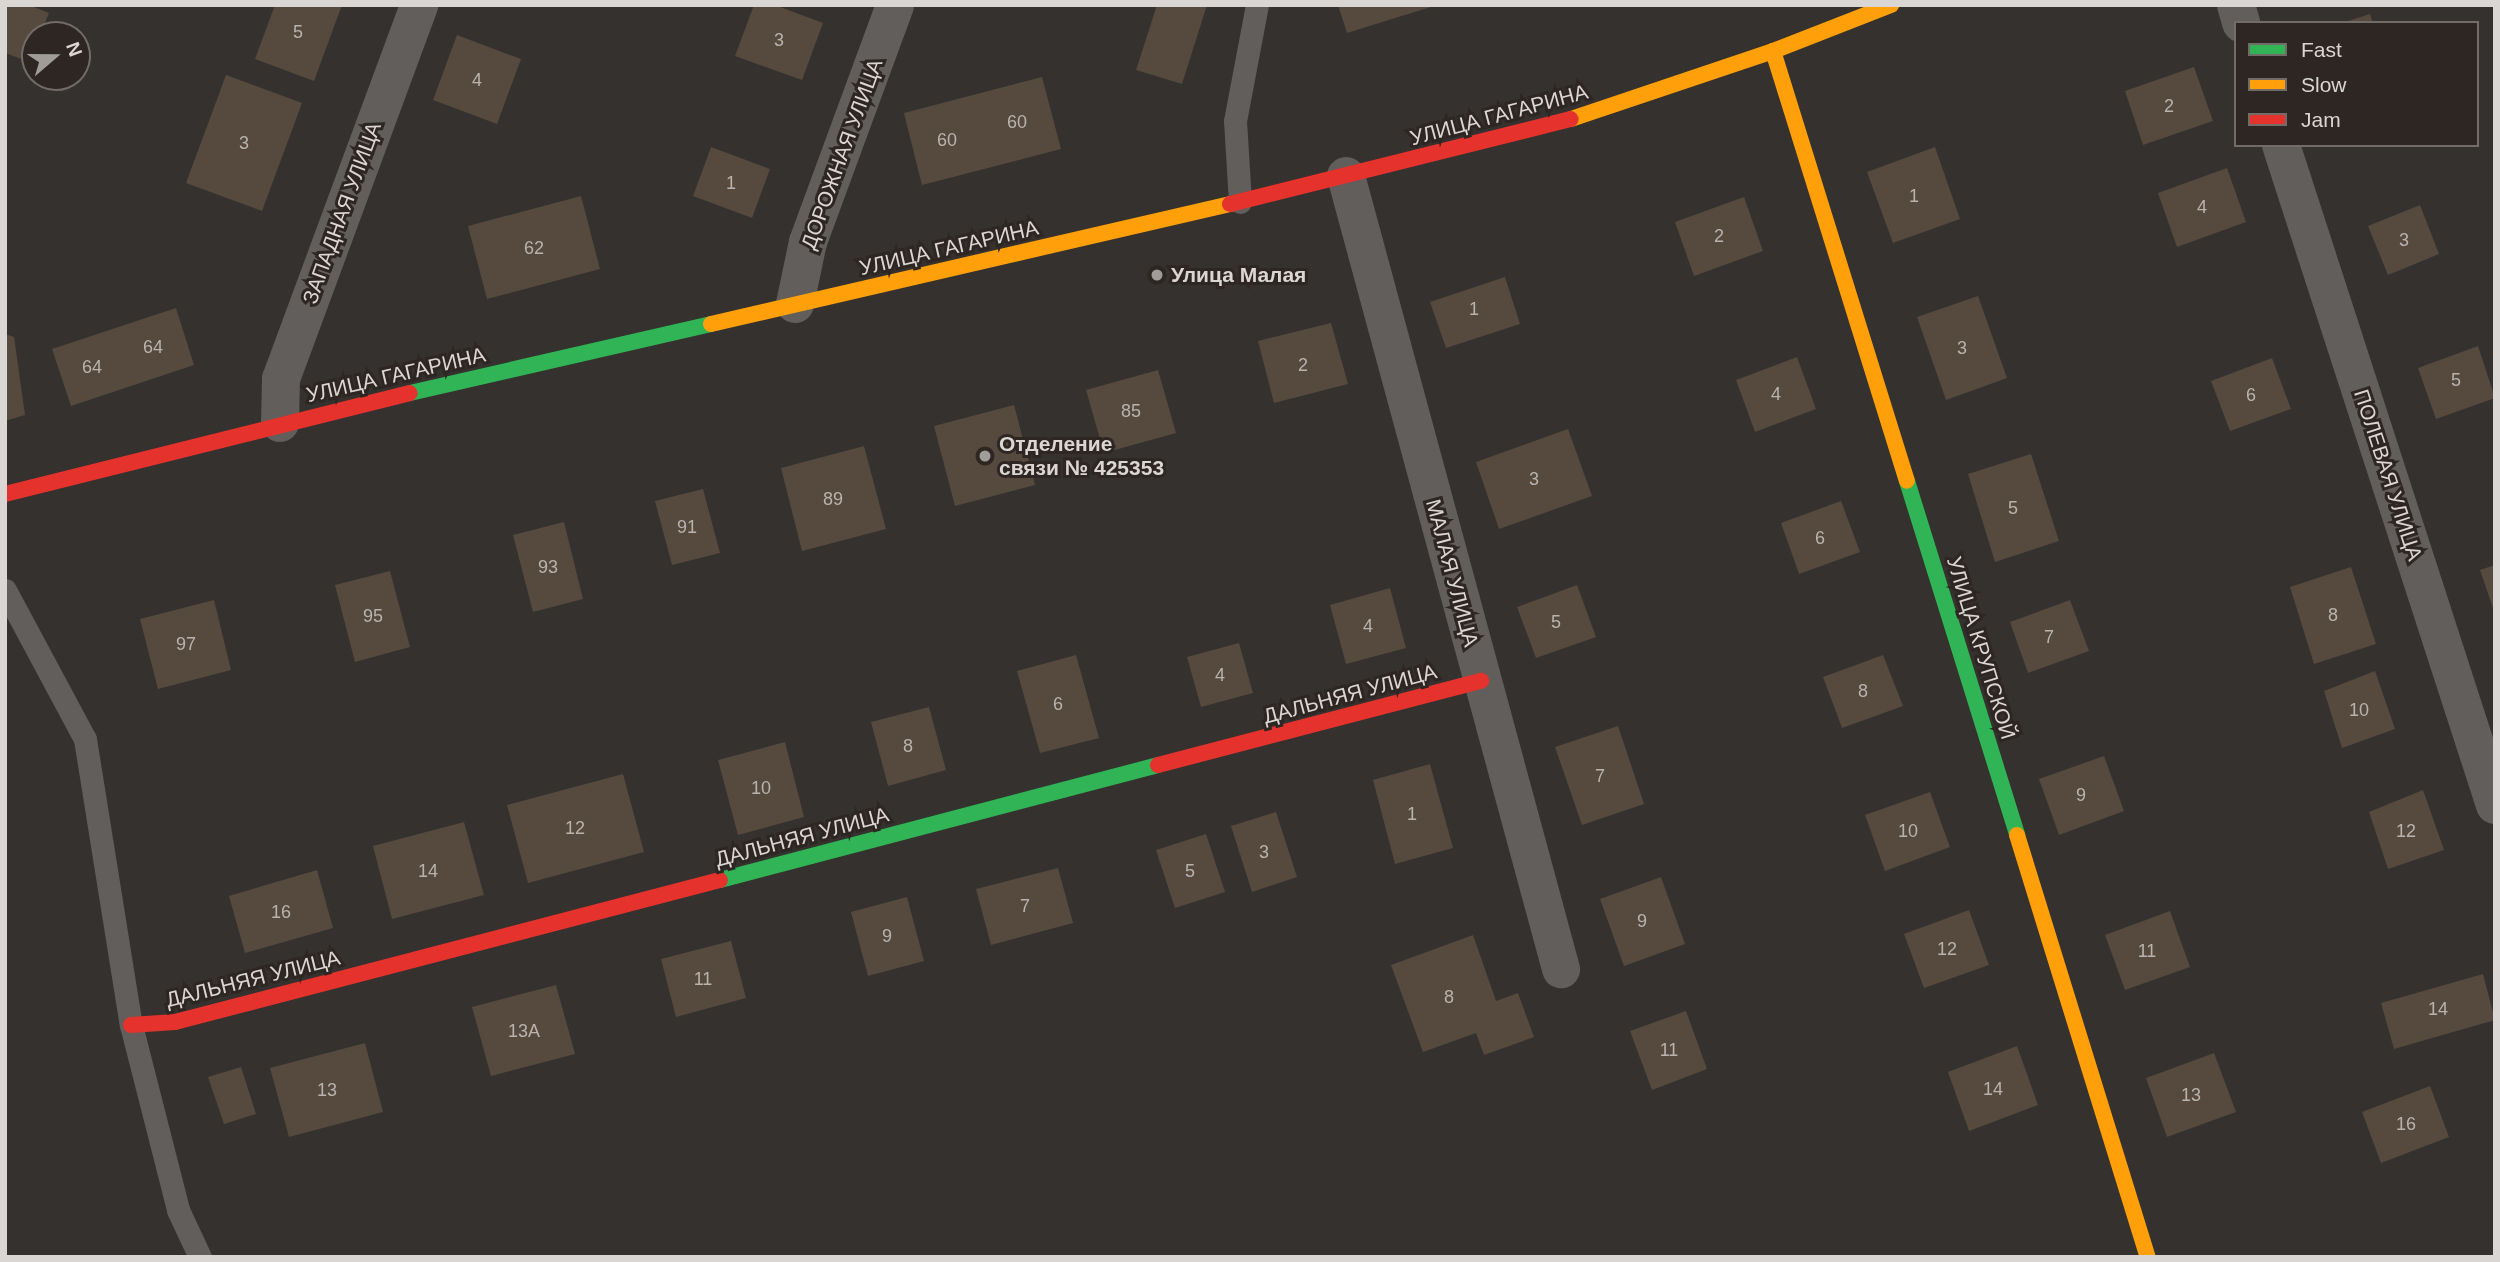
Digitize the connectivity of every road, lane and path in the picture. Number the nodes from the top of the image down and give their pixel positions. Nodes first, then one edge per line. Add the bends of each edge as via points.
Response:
1 (419, 5) edge
2 (895, 5) edge
3 (1257, 5) edge
4 (1891, 5) edge
5 (1773, 51) junction
6 (2282, 147) edge
7 (1346, 176) junction
8 (1240, 202) junction
9 (795, 304) junction
10 (280, 423) junction
11 (5, 494) edge
12 (5, 590) edge
13 (1481, 681) junction
14 (2495, 805) edge
15 (1561, 969) dead end
16 (131, 1025) junction
17 (200, 1257) edge
18 (2148, 1257) edge

1 - 10 street, ЗАПАДНАЯ УЛИЦА via 281,379
2 - 9 street, ДОРОЖНАЯ УЛИЦА via 808,242
3 - 8 lane via 1235,121
4 - 5 street, УЛИЦА ГАГАРИНА
5 - 7 street, УЛИЦА ГАГАРИНА via 1575,118
5 - 18 street, УЛИЦА КРУПСКОЙ
6 - 14 street, ПОЛЕВАЯ УЛИЦА
7 - 8 street, УЛИЦА ГАГАРИНА
7 - 13 street, МАЛАЯ УЛИЦА
8 - 9 street, УЛИЦА ГАГАРИНА
9 - 10 street, УЛИЦА ГАГАРИНА
10 - 11 street, УЛИЦА ГАГАРИНА
12 - 16 lane via 85,739
13 - 15 street, МАЛАЯ УЛИЦА
13 - 16 street, ДАЛЬНЯЯ УЛИЦА via 175,1023
16 - 17 lane via 178,1210

